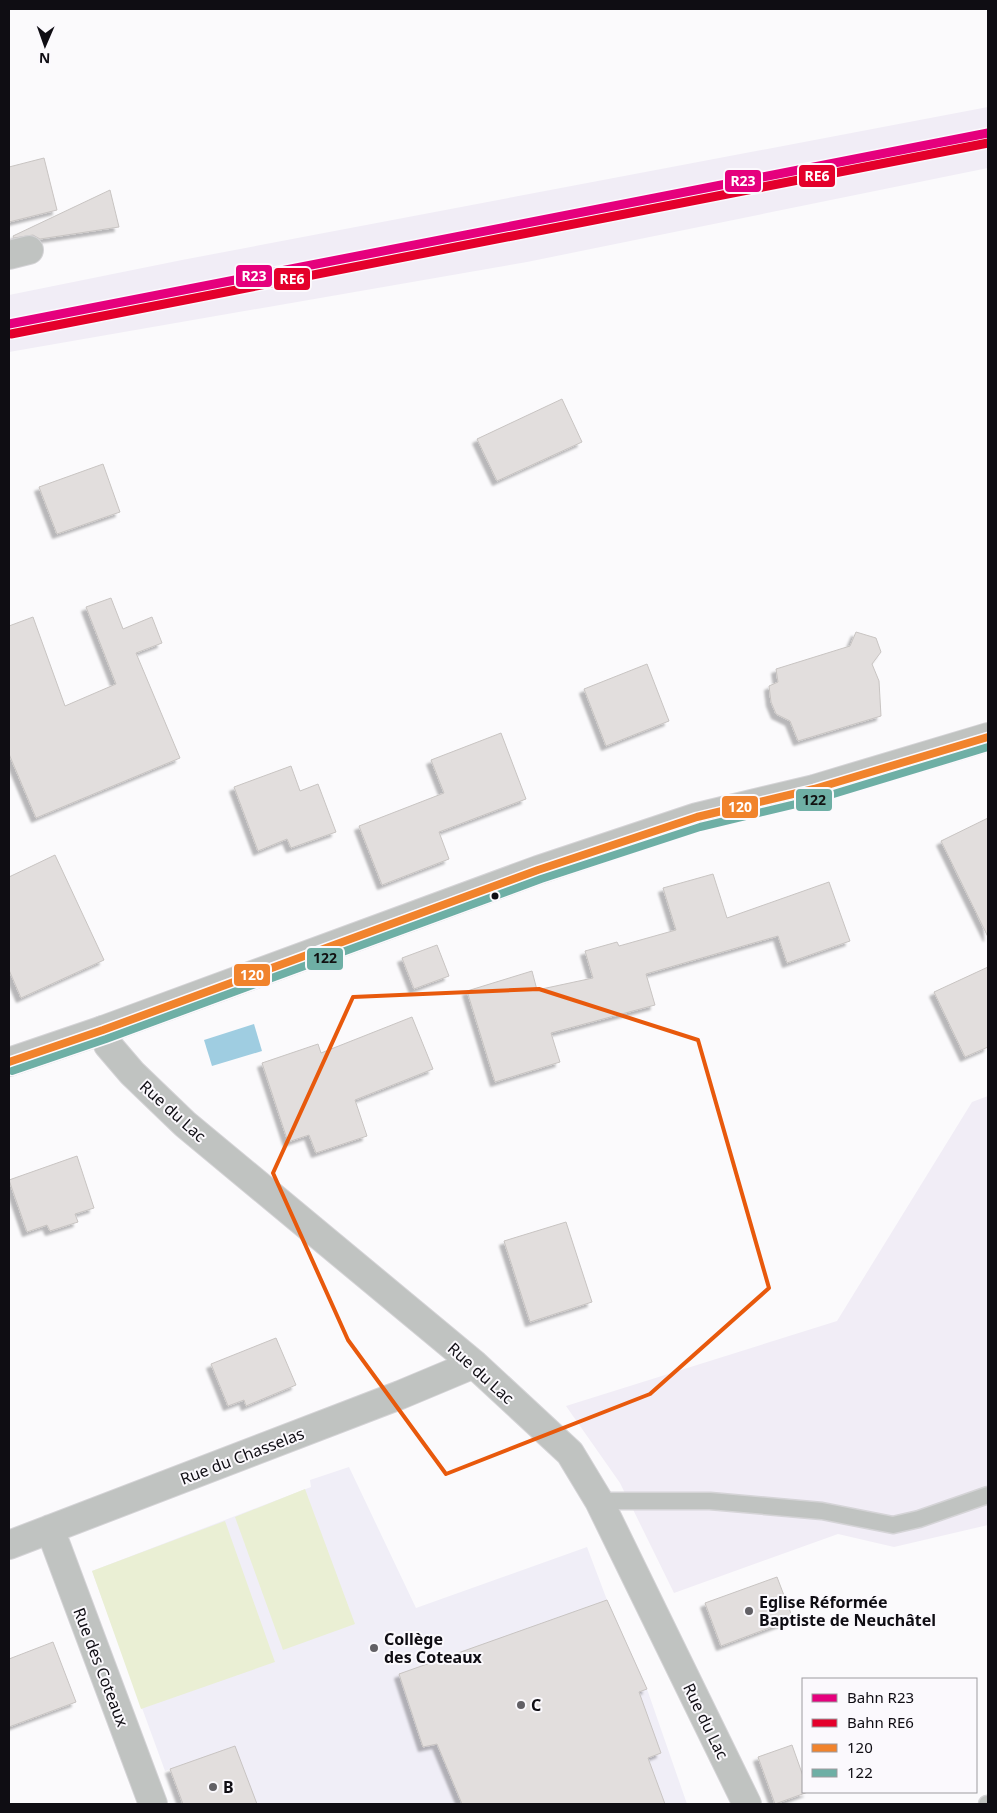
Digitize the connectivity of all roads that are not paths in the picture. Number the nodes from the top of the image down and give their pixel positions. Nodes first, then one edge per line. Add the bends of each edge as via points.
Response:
1 (988, 737) edge
2 (103, 1030) junction
3 (10, 1061) edge
4 (474, 1364) junction
5 (988, 1495) edge
6 (599, 1501) junction
7 (50, 1529) junction
8 (9, 1545) edge
9 (153, 1804) edge
10 (747, 1804) edge

1 - 2 street via 814,789 697,817 538,870
2 - 3 street
2 - 4 street, Rue du Lac via 108,1045 132,1074 186,1124
4 - 6 street, Rue du Lac via 570,1453
4 - 7 street, Rue du Chasselas
5 - 6 lane via 893,1525 822,1510 719,1502
6 - 10 street, Rue du Lac
7 - 8 street, Rue du Chasselas
7 - 9 street, Rue des Coteaux

